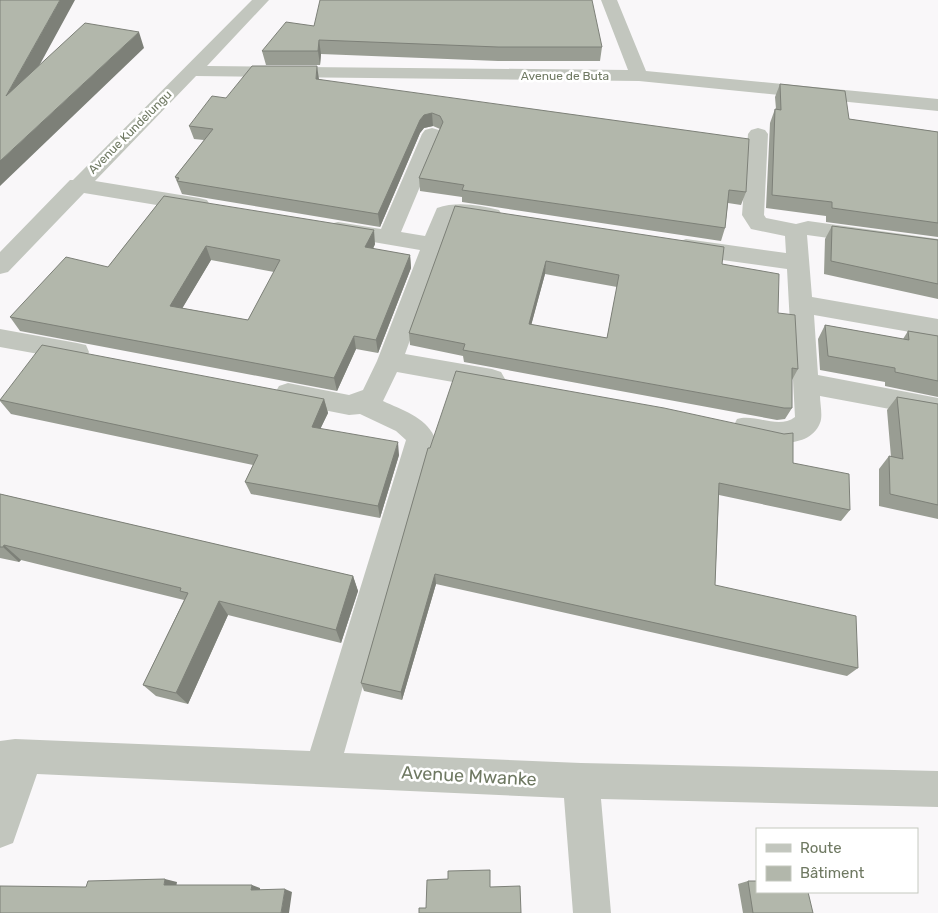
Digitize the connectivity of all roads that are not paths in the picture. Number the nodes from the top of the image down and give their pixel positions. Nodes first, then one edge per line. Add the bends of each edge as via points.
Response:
1 (261, 0) edge
2 (610, 0) edge
3 (190, 71) junction
4 (639, 76) junction
5 (938, 106) edge
6 (432, 134) dead end
7 (758, 134) dead end
8 (77, 185) junction
9 (220, 209) edge
10 (512, 219) edge
11 (316, 224) edge
12 (796, 231) junction
13 (388, 237) junction
14 (667, 244) edge
15 (432, 245) junction
16 (938, 246) edge
17 (799, 264) junction
18 (0, 266) edge
19 (801, 304) junction
20 (938, 328) edge
21 (0, 338) edge
22 (103, 357) edge
23 (390, 361) junction
24 (806, 383) junction
25 (518, 384) edge
26 (264, 389) edge
27 (362, 403) junction
28 (938, 408) edge
29 (723, 422) edge
30 (10, 754) edge
31 (322, 769) junction
32 (581, 781) junction
33 (938, 789) edge
34 (0, 830) edge
35 (592, 913) edge

1 - 3 street, Avenue Kundelungu
2 - 4 street
3 - 4 street, Avenue de Buta
3 - 8 street, Avenue Kundelungu
4 - 5 street, Avenue de Buta
6 - 13 street
7 - 12 street via 753,215 759,224
8 - 9 street
8 - 18 street, Avenue Kundelungu
10 - 15 street via 452,210 445,213
11 - 13 street
12 - 16 street via 808,228
12 - 17 street
13 - 15 street
14 - 17 street
15 - 23 street
17 - 19 street
19 - 20 street
19 - 24 street
21 - 22 street
23 - 25 street
23 - 27 street via 372,397
24 - 28 street
24 - 29 street via 808,421 802,428 791,433 777,433
26 - 27 street via 350,405
27 - 31 street via 405,423 421,436
30 - 31 street, Avenue Mwanke
30 - 34 street
31 - 32 street, Avenue Mwanke
32 - 33 street, Avenue Mwanke
32 - 35 street

